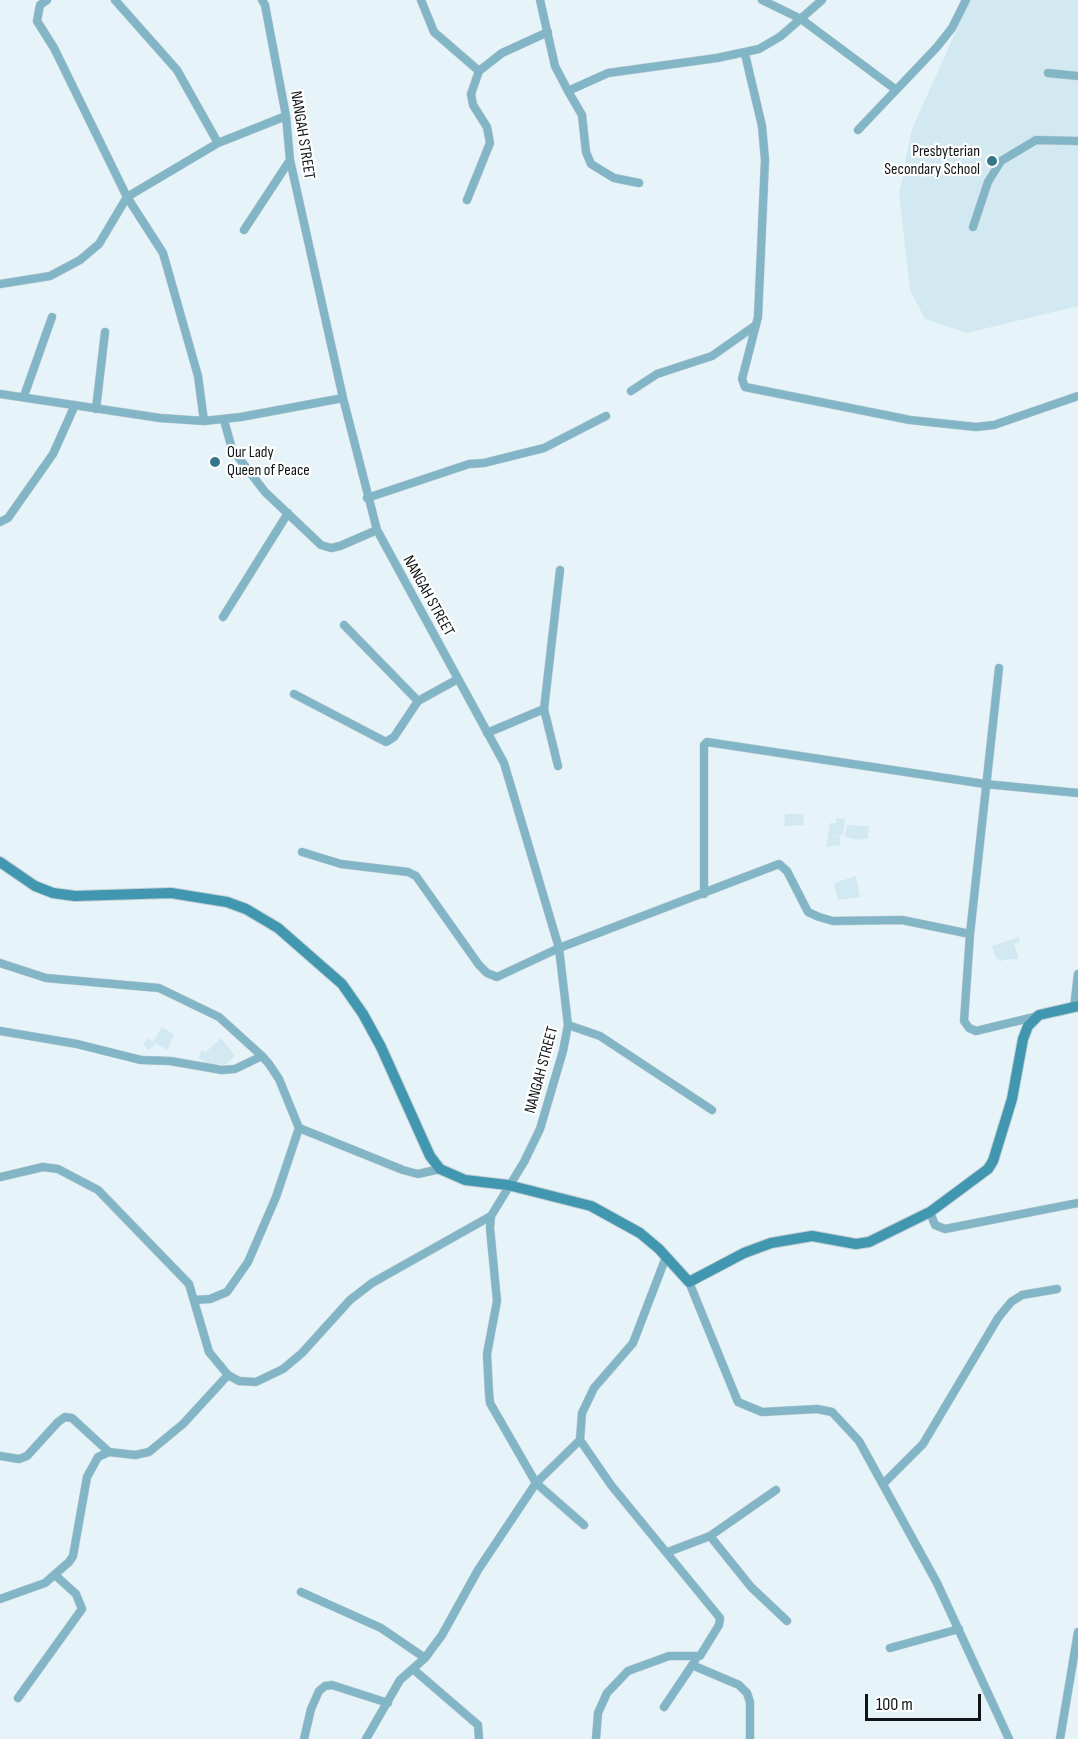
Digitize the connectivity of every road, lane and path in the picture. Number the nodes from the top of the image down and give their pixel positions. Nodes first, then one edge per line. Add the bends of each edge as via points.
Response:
1 (47, 0) edge
2 (115, 0) edge
3 (262, 0) edge
4 (421, 0) edge
5 (540, 0) edge
6 (762, 0) edge
7 (822, 0) edge
8 (966, 0) edge
9 (801, 19) junction
10 (548, 32) junction
11 (745, 54) junction
12 (479, 71) junction
13 (1048, 73) dead end
14 (1078, 76) edge
15 (895, 89) junction
16 (568, 91) junction
17 (286, 116) junction
18 (858, 130) dead end
19 (1078, 141) edge
20 (218, 143) junction
21 (290, 160) junction
22 (639, 183) dead end
23 (127, 198) junction
24 (467, 200) dead end
25 (973, 227) dead end
26 (244, 230) dead end
27 (0, 284) edge
28 (52, 317) dead end
29 (756, 325) junction
30 (105, 332) dead end
31 (631, 392) dead end
32 (0, 394) edge
33 (24, 396) junction
34 (1078, 396) edge
35 (343, 398) junction
36 (75, 405) junction
37 (96, 409) junction
38 (606, 416) dead end
39 (224, 420) junction
40 (204, 421) junction
41 (368, 498) junction
42 (288, 513) junction
43 (0, 522) edge
44 (377, 530) junction
45 (560, 570) dead end
46 (223, 617) dead end
47 (344, 625) dead end
48 (999, 668) dead end
49 (458, 679) junction
50 (294, 694) dead end
51 (418, 701) junction
52 (544, 709) junction
53 (487, 733) junction
54 (558, 766) dead end
55 (985, 784) junction
56 (1078, 793) edge
57 (302, 852) dead end
58 (0, 862) edge
59 (704, 894) junction
60 (970, 934) junction
61 (559, 948) junction
62 (0, 963) edge
63 (1078, 974) edge
64 (1076, 1006) edge
65 (1039, 1015) junction
66 (568, 1025) junction
67 (0, 1031) edge
68 (262, 1056) junction
69 (712, 1110) dead end
70 (298, 1128) junction
71 (440, 1169) junction
72 (0, 1177) edge
73 (508, 1185) junction
74 (1078, 1203) edge
75 (930, 1212) junction
76 (491, 1216) junction
77 (666, 1257) junction
78 (689, 1282) junction
79 (1057, 1289) dead end
80 (194, 1300) junction
81 (228, 1375) junction
82 (580, 1440) junction
83 (109, 1452) junction
84 (0, 1456) edge
85 (536, 1483) junction
86 (883, 1484) junction
87 (776, 1490) dead end
88 (584, 1525) dead end
89 (710, 1536) junction
90 (668, 1552) junction
91 (55, 1575) junction
92 (301, 1592) dead end
93 (0, 1599) edge
94 (787, 1622) dead end
95 (959, 1629) junction
96 (1078, 1632) edge
97 (890, 1648) dead end
98 (700, 1656) junction
99 (425, 1658) junction
100 (692, 1665) junction
101 (413, 1669) junction
102 (18, 1698) dead end
103 (388, 1703) junction
104 (664, 1707) dead end
105 (304, 1739) edge
106 (366, 1739) edge
107 (479, 1739) edge
108 (596, 1739) edge
109 (750, 1739) edge
110 (1009, 1739) edge
111 (1060, 1739) edge

1 - 23 street via 40,5 37,21
2 - 20 street via 177,70
3 - 17 street, NANGAH STREET
4 - 12 street via 434,32
5 - 10 street
6 - 9 street
7 - 9 street
8 - 15 street via 937,47
9 - 11 street via 781,36
9 - 15 street
10 - 12 street via 502,53
10 - 16 street via 555,66
11 - 16 street via 608,73
11 - 29 street via 762,126 765,160
12 - 24 street via 471,94 490,142
13 - 14 street
15 - 18 street
16 - 22 street via 582,115 591,164 614,178
17 - 20 street
17 - 21 street, NANGAH STREET
19 - 25 street via 1036,140 1001,161 988,182
20 - 23 street
21 - 26 street
21 - 35 street, NANGAH STREET
23 - 27 street via 99,244 80,260 50,276
23 - 40 street via 163,253 198,376
28 - 33 street
29 - 31 street via 712,356 657,374
29 - 34 street via 741,379 745,387 756,391 820,400 909,420 976,427
30 - 37 street
32 - 33 street
33 - 36 street
35 - 39 street
35 - 41 street, NANGAH STREET
36 - 37 street
36 - 43 street via 53,454 8,518
37 - 40 street
38 - 41 street via 551,445 469,464
39 - 40 street
39 - 42 street via 232,449 265,492
41 - 44 street, NANGAH STREET
42 - 44 street via 321,545 331,548
42 - 46 street
44 - 49 street, NANGAH STREET
45 - 52 street
47 - 51 street
48 - 55 street
49 - 51 street
49 - 53 street, NANGAH STREET
50 - 51 street via 386,742 394,737
52 - 53 street
52 - 54 street
53 - 61 street, NANGAH STREET via 508,775
55 - 56 street
55 - 59 street via 707,741
55 - 60 street
57 - 61 street via 341,864 416,876 487,973 497,976
58 - 71 street via 34,886 52,893 171,893 227,902 278,928 342,984 363,1014 430,1156
59 - 60 street via 779,864 787,871 808,912 819,918 902,920
59 - 61 street
60 - 65 street via 964,1021 969,1028 976,1031
61 - 66 street, NANGAH STREET
62 - 68 street via 46,978 159,988 219,1017
63 - 64 street
64 - 65 street
65 - 75 street via 1028,1026 1023,1039 1012,1099 993,1161 988,1169
66 - 69 street via 600,1036
66 - 73 street, NANGAH STREET via 540,1129
67 - 68 street via 141,1059 222,1070 235,1069
68 - 70 street via 279,1079
70 - 71 street via 403,1170 418,1174
70 - 80 street via 276,1197 248,1262 226,1292
71 - 73 street via 465,1180
72 - 80 street via 43,1167 58,1169 98,1190 179,1270
73 - 76 street, NANGAH STREET
73 - 77 street via 591,1206 640,1233
74 - 75 street via 945,1229 935,1225
75 - 78 street via 868,1242 856,1244 812,1236 771,1243
76 - 81 street via 372,1282 283,1369 256,1382 239,1381
76 - 85 street via 497,1301 488,1354 490,1403
77 - 78 street
77 - 82 street via 633,1343 594,1388 582,1413
78 - 86 street via 738,1402 762,1412 832,1412 859,1442
79 - 86 street via 1022,1295 1011,1302 922,1444
80 - 81 street via 209,1352
81 - 83 street via 183,1424 150,1452
82 - 85 street
82 - 90 street via 611,1485
83 - 84 street via 72,1418 66,1418 27,1456
83 - 91 street via 91,1466 73,1556
85 - 88 street
85 - 99 street
86 - 95 street
87 - 89 street
89 - 90 street
89 - 94 street via 751,1587
90 - 98 street via 720,1618
91 - 93 street via 45,1583
91 - 102 street via 76,1594 82,1609
92 - 99 street via 381,1628
95 - 97 street
95 - 110 street
96 - 111 street
98 - 100 street
98 - 108 street via 669,1656 628,1671 607,1693 598,1713
99 - 101 street
100 - 104 street
100 - 109 street via 739,1685 747,1693
101 - 103 street via 400,1680
101 - 107 street via 478,1725
103 - 105 street via 325,1686 311,1709
103 - 106 street

